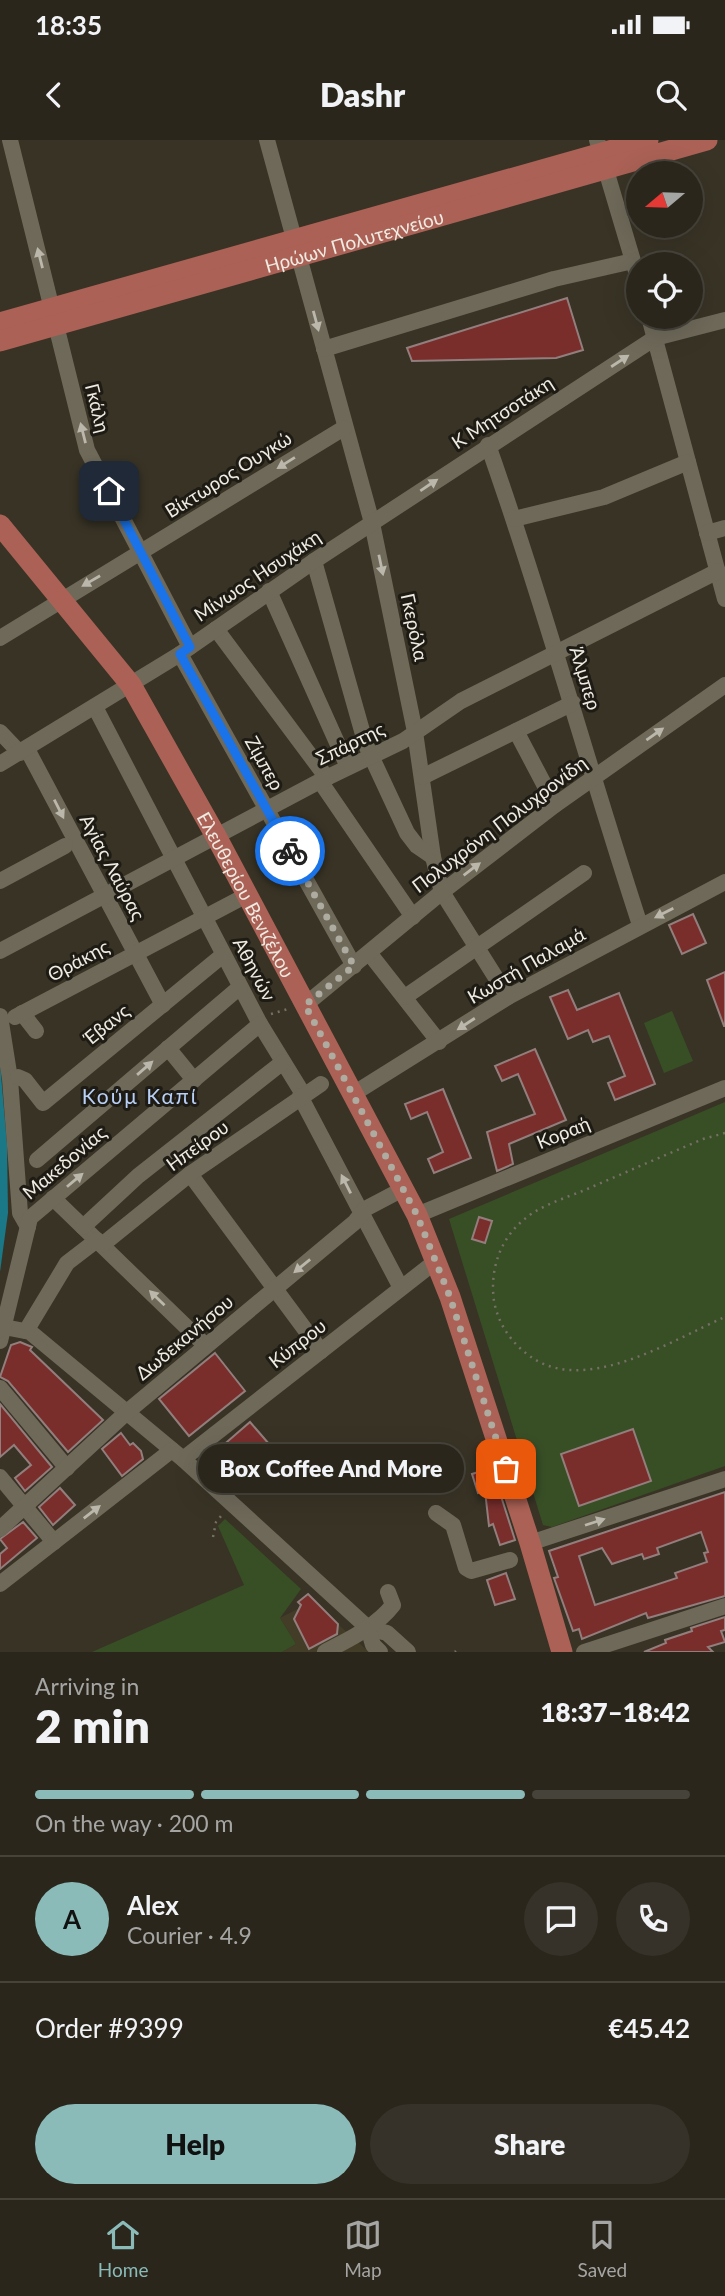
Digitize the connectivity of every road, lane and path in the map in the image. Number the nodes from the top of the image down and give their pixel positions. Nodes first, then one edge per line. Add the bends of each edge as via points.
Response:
1 (10, 140) edge
2 (267, 140) edge
3 (648, 140) edge
4 (707, 140) edge
5 (601, 154) edge
6 (296, 248) junction
7 (630, 252) edge
8 (626, 263) edge
9 (54, 316) junction
10 (725, 320) edge
11 (0, 323) edge
12 (652, 329) edge
13 (655, 338) junction
14 (0, 341) edge
15 (324, 349) junction
16 (344, 428) junction
17 (488, 445) junction
18 (688, 462) junction
19 (514, 519) junction
20 (372, 523) junction
21 (0, 525) edge
22 (725, 528) edge
23 (708, 533) junction
24 (141, 552) junction
25 (314, 561) junction
26 (718, 571) junction
27 (269, 591) junction
28 (62, 598) junction
29 (725, 599) edge
30 (216, 629) junction
31 (0, 638) edge
32 (185, 650) junction
33 (556, 652) junction
34 (131, 685) junction
35 (725, 685) edge
36 (573, 704) junction
37 (95, 708) junction
38 (516, 731) junction
39 (0, 732) edge
40 (415, 732) junction
41 (23, 751) junction
42 (371, 755) junction
43 (0, 764) edge
44 (348, 767) junction
45 (422, 777) junction
46 (592, 778) junction
47 (324, 779) junction
48 (555, 805) junction
49 (268, 811) junction
50 (217, 838) junction
51 (65, 846) dead end
52 (433, 857) junction
53 (174, 861) junction
54 (584, 873) dead end
55 (0, 881) edge
56 (725, 882) edge
57 (442, 891) junction
58 (247, 895) junction
59 (105, 897) junction
60 (413, 917) junction
61 (204, 918) junction
62 (640, 925) junction
63 (478, 945) junction
64 (0, 951) edge
65 (135, 954) junction
66 (370, 954) junction
67 (223, 955) junction
68 (354, 966) junction
69 (240, 986) junction
70 (405, 997) junction
71 (508, 997) junction
72 (163, 1005) junction
73 (305, 1005) junction
74 (12, 1015) edge
75 (260, 1024) junction
76 (36, 1031) dead end
77 (439, 1042) junction
78 (168, 1048) junction
79 (283, 1062) junction
80 (18, 1077) dead end
81 (194, 1080) junction
82 (321, 1084) dead end
83 (725, 1088) edge
84 (353, 1094) junction
85 (302, 1095) junction
86 (725, 1133) edge
87 (37, 1160) dead end
88 (190, 1174) junction
89 (403, 1189) junction
90 (53, 1198) junction
91 (362, 1214) junction
92 (417, 1215) junction
93 (28, 1227) junction
94 (83, 1227) junction
95 (99, 1243) junction
96 (436, 1261) junction
97 (275, 1288) junction
98 (401, 1288) junction
99 (725, 1317) edge
100 (26, 1331) junction
101 (2, 1334) edge
102 (206, 1346) junction
103 (321, 1351) junction
104 (0, 1388) edge
105 (127, 1412) junction
106 (177, 1454) junction
107 (67, 1468) junction
108 (0, 1477) edge
109 (725, 1479) edge
110 (25, 1507) junction
111 (436, 1513) dead end
112 (221, 1516) dead end
113 (0, 1529) edge
114 (213, 1537) dead end
115 (54, 1542) junction
116 (530, 1543) junction
117 (510, 1560) dead end
118 (0, 1584) edge
119 (388, 1592) dead end
120 (725, 1606) edge
121 (368, 1628) junction
122 (325, 1652) edge
123 (380, 1652) edge
124 (408, 1652) edge
125 (562, 1652) edge
126 (584, 1652) edge

9 -> 1 street, Γκάλη
2 - 6 street, Γκερόλα
3 - 5 main road
4 - 5 main road, Ηρώων Πολυτεχνείου
5 - 6 main road, Ηρώων Πολυτεχνείου
5 - 7 street
6 - 9 main road, Ηρώων Πολυτεχνείου
6 -> 15 street, Γκερόλα
8 - 15 street via 554,279
9 - 11 main road
9 - 14 main road, Ηρώων Πολυτεχνείου
24 -> 9 street, Γκάλη via 88,450
10 - 13 street, Κ Μητσοτάκη
12 - 13 street
17 -> 13 street, Κ Μητσοτάκη
13 - 18 street
15 - 16 street, Γκερόλα
16 - 20 street, Γκερόλα
16 -> 24 street, Βίκτωρος Ουγκώ
17 - 19 street, Άλμπερ
20 -> 17 street, Κ Μητσοτάκη
18 - 19 street via 604,497
18 - 23 street
19 - 33 street, Άλμπερ
20 - 25 street, Μίνωος Ησυχάκη
20 -> 40 street, Γκερόλα
21 - 28 main road, Ελευθερίου Βενιζέλου
22 - 23 street
23 - 26 street
24 -> 28 street, Βίκτωρος Ουγκώ
24 - 32 street, Γκάλη
25 - 27 street, Μίνωος Ησυχάκη
25 - 42 street
26 - 29 street
26 - 33 street, Σπάρτης
27 - 30 street, Μίνωος Ησυχάκη
27 - 44 street
28 - 31 street, Βίκτωρος Ουγκώ
28 - 34 main road, Ελευθερίου Βενιζέλου
30 - 32 street, Μίνωος Ησυχάκη
30 - 47 street
32 - 34 street, Μίνωος Ησυχάκη
32 - 49 street, Ζίμπερ
33 - 36 street, Άλμπερ
33 - 40 street, Σπάρτης via 461,701
34 - 37 street, Μίνωος Ησυχάκη
34 - 50 main road, Ελευθερίου Βενιζέλου
46 -> 35 street, Πολυχρόνη Πολυχρονίδη
36 - 38 street
36 - 46 street, Άλμπερ
37 - 41 street, Μίνωος Ησυχάκη
37 - 53 street, Αθηνών
38 - 45 street
38 - 48 street
39 - 41 street, Αγίας Λαύρας
40 - 42 street, Σπάρτης
40 - 45 street, Γκερόλα
41 - 43 street, Μίνωος Ησυχάκη
41 -> 59 street, Αγίας Λαύρας
42 - 44 street, Σπάρτης
42 - 52 street via 407,833
44 - 47 street, Σπάρτης
45 - 52 street, Γκερόλα
46 - 48 street, Πολυχρόνη Πολυχρονίδη
46 - 62 street, Άλμπερ
47 - 49 street, Σπάρτης
47 - 60 street
57 -> 48 street, Πολυχρόνη Πολυχρονίδη
49 - 50 street, Σπάρτης
49 - 68 street, Ζίμπερ
50 - 53 street, Σπάρτης
50 - 58 main road, Ελευθερίου Βενιζέλου
51 - 55 street
52 - 57 street, Γκερόλα
53 - 59 street, Σπάρτης
53 - 61 street, Αθηνών
54 - 63 street
56 -> 62 street, Κωστή Παλαμά
57 - 60 street, Πολυχρόνη Πολυχρονίδη
57 - 63 street, Γκερόλα
58 - 61 street, Θράκης
58 - 73 main road, Ελευθερίου Βενιζέλου
59 - 64 street, Σπάρτης
59 - 65 street, Αγίας Λαύρας
60 - 66 street, Πολυχρόνη Πολυχρονίδη
61 - 65 street, Θράκης
61 - 67 street, Αθηνών
62 - 71 street, Κωστή Παλαμά
63 - 70 street
63 - 71 street, Γκερόλα
65 - 72 street, Αγίας Λαύρας
65 - 74 street, Θράκης
66 - 68 street, Πολυχρόνη Πολυχρονίδη
66 - 70 street
67 - 69 street, Αθηνών
67 - 72 street, Έβανς
68 - 73 street, Πολυχρόνη Πολυχρονίδη
69 - 75 street, Αθηνών
69 - 78 street
70 - 77 street
71 -> 77 street, Κωστή Παλαμά
72 - 80 street, Έβανς via 43,1102
73 - 84 main road, Ελευθερίου Βενιζέλου
74 - 76 street
74 - 93 street via 10,1079 20,1213
75 - 79 street, Αθηνών
75 - 81 street, Μακεδονίας
77 - 84 street, Κωστή Παλαμά
78 - 81 street
87 -> 78 street
79 - 85 street, Αθηνών
79 - 94 street via 138,1176
90 -> 81 street, Μακεδονίας
82 - 85 street, Ηπείρου
83 - 92 street, Κοραή
84 - 89 main road, Ελευθερίου Βενιζέλου
85 - 88 street, Ηπείρου
91 -> 85 street, Αθηνών
86 - 99 path via 537,1210 509,1235 493,1282 499,1319 512,1341 531,1358 567,1372 605,1368
88 - 95 street, Ηπείρου
88 - 97 street
89 - 91 street, Δωδεκανήσου
89 - 92 main road, Ελευθερίου Βενιζέλου
90 - 93 street, Μακεδονίας via 30,1218
90 - 94 street
91 -> 97 street, Δωδεκανήσου
91 - 98 street, Αθηνών
92 - 96 main road, Ελευθερίου Βενιζέλου
93 - 101 street
94 - 95 street
95 - 100 street, Ηπείρου via 67,1263
102 -> 95 street
96 - 98 street, Κύπρου
96 - 116 main road, Ελευθερίου Βενιζέλου
97 - 102 street, Δωδεκανήσου
97 - 103 street
98 - 103 street, Κύπρου
100 - 101 street
100 - 105 street
102 - 105 street, Δωδεκανήσου
103 - 106 street, Κύπρου
104 - 107 street
105 - 106 street
105 - 107 street, Δωδεκανήσου
115 -> 106 street, Κύπρου
106 - 121 street
107 - 110 street, Δωδεκανήσου
108 - 110 street
116 -> 109 street
110 - 113 street, Δωδεκανήσου
110 - 115 street
111 - 117 street via 453,1525 466,1568 471,1571
112 - 114 path
115 - 118 street, Κύπρου
116 - 125 main road, Ελευθερίου Βενιζέλου
119 - 121 street via 393,1605
120 - 126 street
121 - 122 street
121 - 123 street
121 - 124 street via 387,1633

